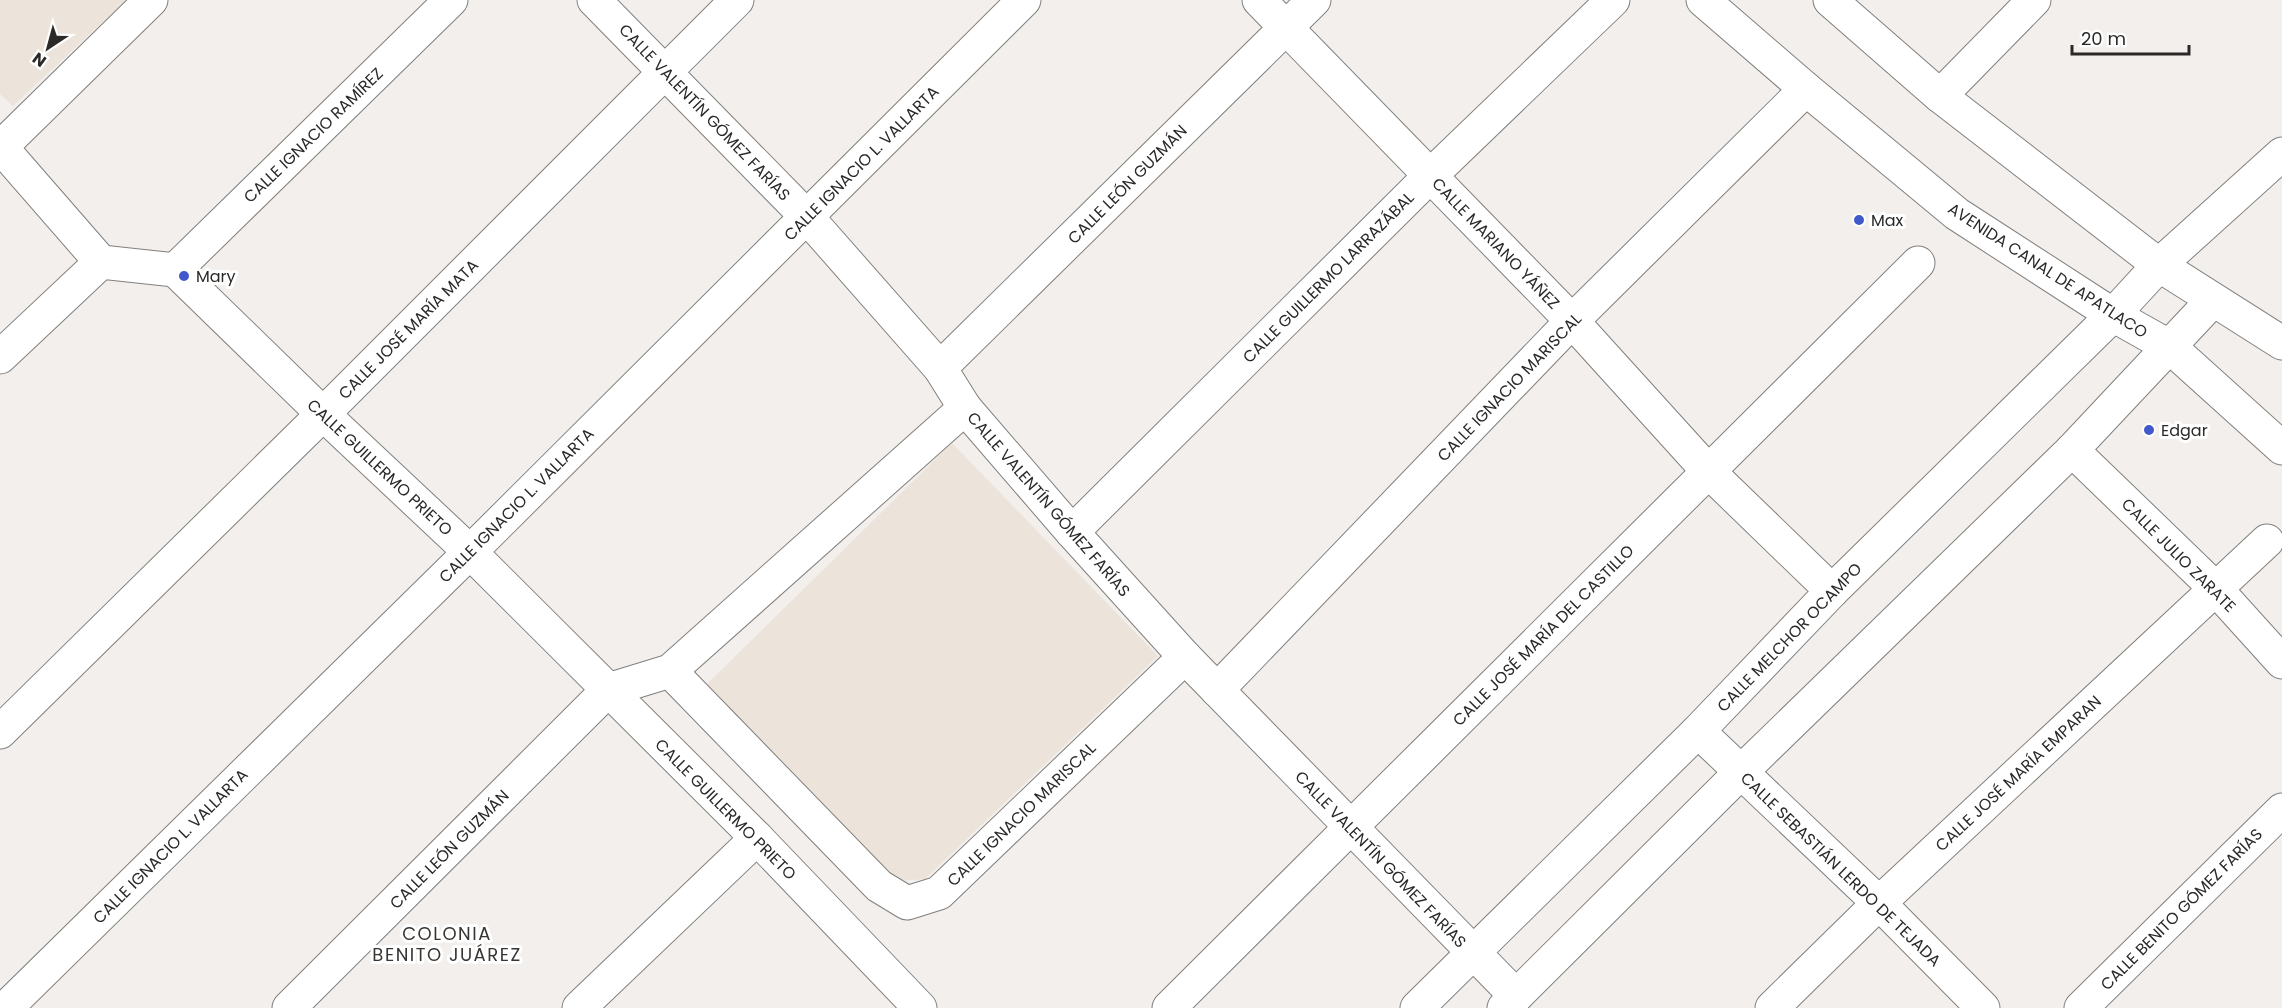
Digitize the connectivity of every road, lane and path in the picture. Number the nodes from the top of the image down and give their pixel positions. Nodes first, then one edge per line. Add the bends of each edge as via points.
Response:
1 (151, 0) edge
2 (451, 0) edge
3 (594, 0) edge
4 (737, 0) edge
5 (1024, 0) edge
6 (1259, 0) edge
7 (1314, 0) edge
8 (1613, 0) edge
9 (1702, 0) edge
10 (1830, 0) edge
11 (2034, 0) edge
12 (1287, 27) junction
13 (666, 71) junction
14 (1806, 89) junction
15 (1940, 96) junction
16 (0, 147) edge
17 (2282, 154) edge
18 (1430, 176) junction
19 (807, 217) junction
20 (101, 262) junction
21 (1918, 263) dead end
22 (2159, 265) junction
23 (175, 270) junction
24 (2213, 300) junction
25 (2113, 315) junction
26 (1572, 321) junction
27 (2281, 339) edge
28 (2170, 347) junction
29 (0, 357) edge
30 (940, 368) junction
31 (965, 408) junction
32 (323, 414) junction
33 (2282, 448) edge
34 (2072, 450) junction
35 (1708, 471) junction
36 (1072, 532) junction
37 (2267, 541) dead end
38 (470, 552) junction
39 (2216, 590) junction
40 (1832, 591) junction
41 (1185, 657) junction
42 (2282, 662) edge
43 (670, 671) junction
44 (608, 690) junction
45 (1218, 690) junction
46 (1698, 731) junction
47 (0, 732) edge
48 (1741, 772) junction
49 (2282, 810) edge
50 (1350, 827) junction
51 (757, 838) junction
52 (1879, 903) junction
53 (1472, 953) junction
54 (901, 1002) edge
55 (1510, 1002) edge
56 (6, 1008) edge
57 (289, 1008) edge
58 (579, 1008) edge
59 (1169, 1008) edge
60 (1417, 1008) edge
61 (1772, 1008) edge
62 (1983, 1008) edge
63 (2081, 1008) edge

1 - 16 street
2 - 23 street, CALLE IGNACIO RAMÍREZ
3 - 13 street, CALLE VALENTÍN GÓMEZ FARÍAS
4 - 13 street, CALLE JOSÉ MARÍA MATA
5 - 19 street, CALLE IGNACIO L. VALLARTA
6 - 12 street, CALLE MARIANO YÁÑEZ
7 - 12 street, CALLE LEÓN GUZMÁN
8 - 18 street, CALLE GUILLERMO LARRAZÁBAL
9 - 14 street, AVENIDA CANAL DE APATLACO
10 - 15 street
11 - 15 street
12 - 18 street, CALLE MARIANO YÁÑEZ
12 - 30 street, CALLE LEÓN GUZMÁN
13 - 19 street, CALLE VALENTÍN GÓMEZ FARÍAS
13 - 32 street, CALLE JOSÉ MARÍA MATA
14 - 25 street, AVENIDA CANAL DE APATLACO via 1957,214
14 - 26 street, CALLE IGNACIO MARISCAL
15 - 22 street
16 - 20 street
17 - 22 street, CALLE MELCHOR OCAMPO
18 - 26 street, CALLE MARIANO YÁÑEZ
18 - 36 street, CALLE GUILLERMO LARRAZÁBAL
19 - 30 street, CALLE VALENTÍN GÓMEZ FARÍAS
19 - 38 street, CALLE IGNACIO L. VALLARTA
20 - 23 street
20 - 29 street
21 - 35 street, CALLE JOSÉ MARÍA DEL CASTILLO
22 - 24 street
22 - 25 street, CALLE MELCHOR OCAMPO
23 - 32 street, CALLE GUILLERMO PRIETO
24 - 27 street
24 - 28 street
25 - 28 street, AVENIDA CANAL DE APATLACO
25 - 40 street, CALLE MELCHOR OCAMPO
26 - 35 street, CALLE MARIANO YÁÑEZ
26 - 45 street, CALLE IGNACIO MARISCAL
28 - 33 street, AVENIDA CANAL DE APATLACO
28 - 34 street
30 - 31 street, CALLE VALENTÍN GÓMEZ FARÍAS
31 - 36 street, CALLE VALENTÍN GÓMEZ FARÍAS
31 - 43 street
32 - 38 street, CALLE GUILLERMO PRIETO
32 - 47 street, CALLE JOSÉ MARÍA MATA
34 - 39 street, CALLE JULIO ZARATE
34 - 48 street
35 - 40 street, CALLE MARIANO YÁÑEZ
35 - 50 street, CALLE JOSÉ MARÍA DEL CASTILLO
36 - 41 street, CALLE VALENTÍN GÓMEZ FARÍAS
37 - 39 street, CALLE JOSÉ MARÍA EMPARAN
38 - 44 street, CALLE GUILLERMO PRIETO
38 - 56 street, CALLE IGNACIO L. VALLARTA
39 - 42 street, CALLE JULIO ZARATE
39 - 52 street, CALLE JOSÉ MARÍA EMPARAN
40 - 46 street, CALLE MELCHOR OCAMPO
41 - 43 street, CALLE IGNACIO MARISCAL via 939,893 907,903 879,886
41 - 45 street, CALLE VALENTÍN GÓMEZ FARÍAS
43 - 44 street
44 - 51 street, CALLE GUILLERMO PRIETO
44 - 57 street, CALLE LEÓN GUZMÁN
45 - 50 street, CALLE VALENTÍN GÓMEZ FARÍAS
46 - 48 street, CALLE SEBASTIÁN LERDO DE TEJADA
46 - 53 street, CALLE MELCHOR OCAMPO
48 - 52 street, CALLE SEBASTIÁN LERDO DE TEJADA
48 - 55 street
49 - 63 street, CALLE BENITO GÓMEZ FARÍAS
50 - 53 street, CALLE VALENTÍN GÓMEZ FARÍAS
50 - 59 street, CALLE JOSÉ MARÍA DEL CASTILLO
51 - 54 street, CALLE GUILLERMO PRIETO
51 - 58 street
52 - 61 street, CALLE JOSÉ MARÍA EMPARAN
52 - 62 street, CALLE SEBASTIÁN LERDO DE TEJADA
53 - 55 street, CALLE VALENTÍN GÓMEZ FARÍAS
53 - 60 street, CALLE MELCHOR OCAMPO

